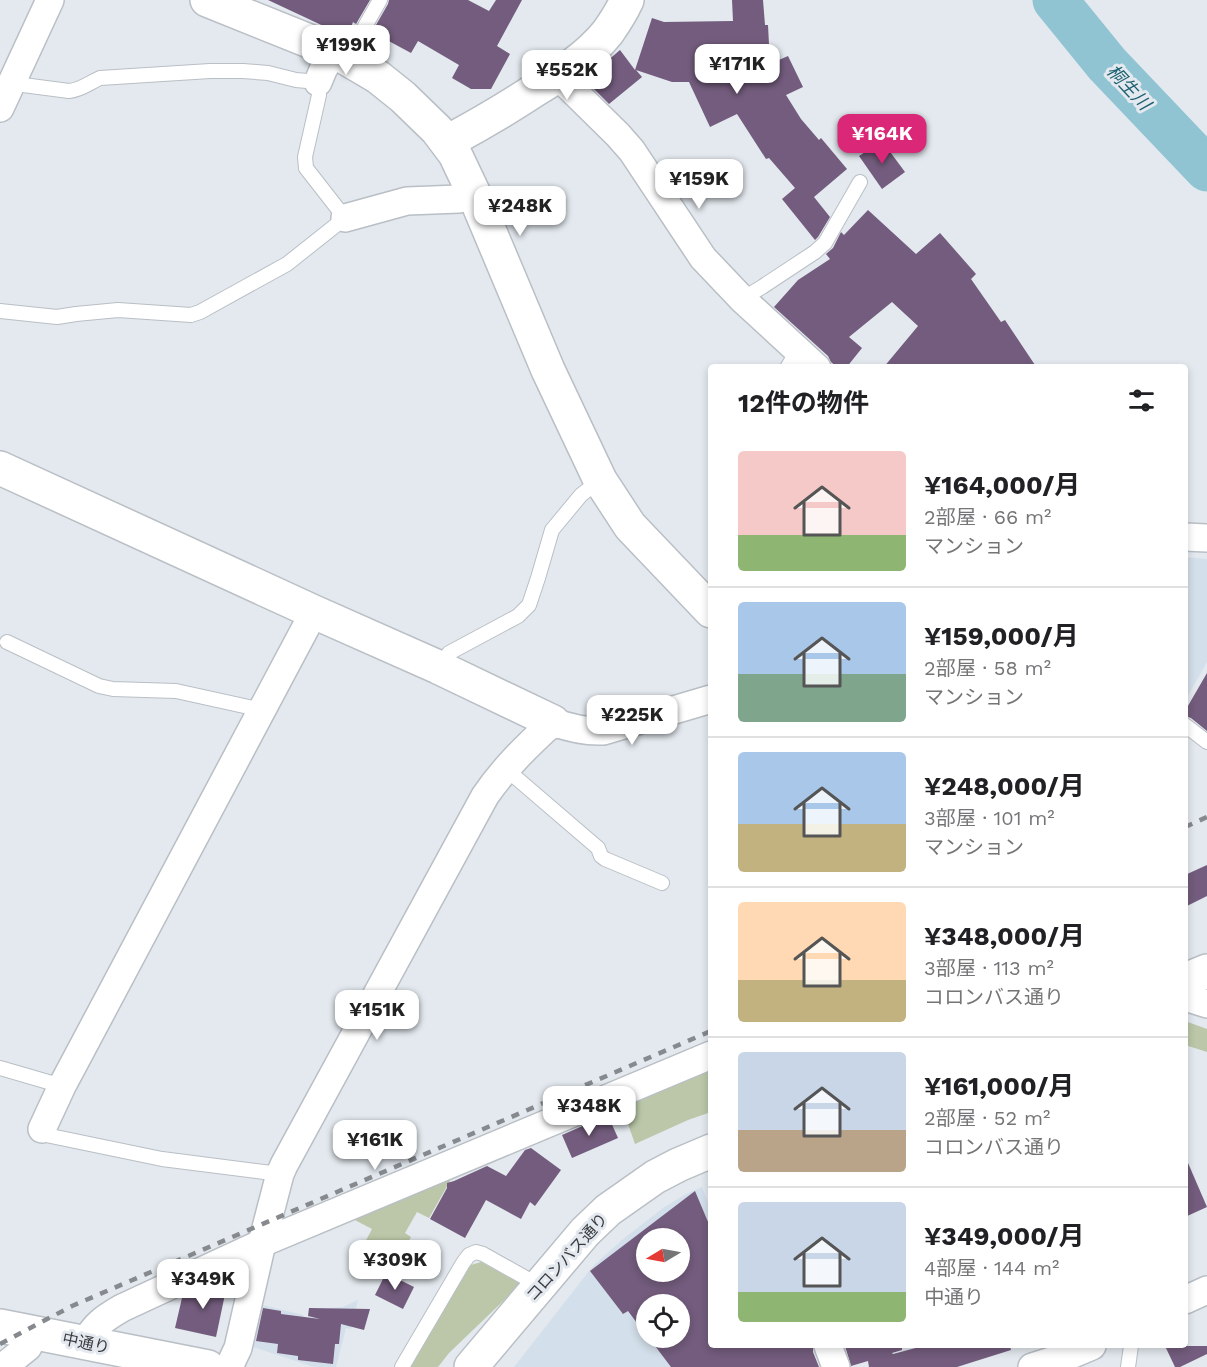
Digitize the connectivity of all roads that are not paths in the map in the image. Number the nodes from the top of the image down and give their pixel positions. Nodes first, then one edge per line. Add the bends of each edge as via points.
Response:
1 (50, 0) edge
2 (207, 0) edge
3 (380, 0) edge
4 (627, 0) edge
5 (342, 56) junction
6 (558, 76) junction
7 (6, 82) edge
8 (318, 82) junction
9 (0, 108) edge
10 (447, 142) junction
11 (860, 182) dead end
12 (474, 194) junction
13 (345, 218) junction
14 (742, 298) junction
15 (0, 311) edge
16 (801, 362) edge
17 (0, 468) edge
18 (600, 480) junction
19 (1188, 537) edge
20 (1207, 538) edge
21 (708, 608) edge
22 (314, 612) junction
23 (8, 642) dead end
24 (438, 666) junction
25 (708, 700) edge
26 (262, 710) junction
27 (553, 722) junction
28 (1188, 727) edge
29 (1207, 742) edge
30 (506, 768) junction
31 (662, 883) dead end
32 (1207, 971) edge
33 (1188, 979) edge
34 (1188, 998) edge
35 (1207, 1004) edge
36 (708, 1056) edge
37 (0, 1068) edge
38 (62, 1086) junction
39 (42, 1130) joint
40 (708, 1152) edge
41 (280, 1174) junction
42 (262, 1243) junction
43 (540, 1286) junction
44 (1207, 1290) edge
45 (1188, 1299) edge
46 (0, 1326) edge
47 (84, 1344) junction
48 (31, 1348) edge
49 (829, 1348) edge
50 (1087, 1348) edge
51 (1131, 1348) edge
52 (3, 1367) edge
53 (208, 1367) edge
54 (229, 1367) edge
55 (402, 1367) edge
56 (471, 1367) edge
57 (836, 1367) edge
58 (1032, 1367) edge
59 (1128, 1367) edge

1 - 7 street
2 - 5 street
3 - 5 lane via 356,42
4 - 6 street via 608,32
5 - 8 street via 323,70
5 - 10 street via 403,97
6 - 10 street
6 - 14 street via 632,151 703,258
7 - 8 lane via 69,91 100,78 210,71 268,72
7 - 9 street
8 - 13 lane via 306,168
10 - 12 street
11 - 14 lane via 825,243
12 - 13 street via 459,199 407,201
12 - 18 street via 548,370
13 - 15 lane via 287,264 191,315 118,310 57,317
14 - 16 street
17 - 22 street
18 - 21 street via 630,526
18 - 24 lane via 581,495 552,530 529,605 518,616 449,653
19 - 20 street
22 - 24 street
22 - 26 street
23 - 26 lane via 99,686 176,691
24 - 27 street
25 - 27 street via 603,731 591,732
26 - 38 street
27 - 30 street
28 - 29 lane
30 - 31 lane via 598,848 605,859
30 - 41 street via 484,796
32 - 33 street
34 - 35 street
36 - 42 street
37 - 38 lane
38 - 39 street
39 - 41 lane via 45,1135 162,1159
40 - 43 street, コロンバス通り via 654,1177 608,1210
41 - 42 street
42 - 47 street via 122,1308 101,1321
42 - 54 street via 238,1348
43 - 55 lane via 483,1254 469,1255
43 - 56 street, コロンバス通り
44 - 45 street
46 - 48 street, 中通り
47 - 48 street, 中通り
47 - 53 street, 中通り
48 - 52 street
49 - 57 street
50 - 58 street
51 - 59 lane

